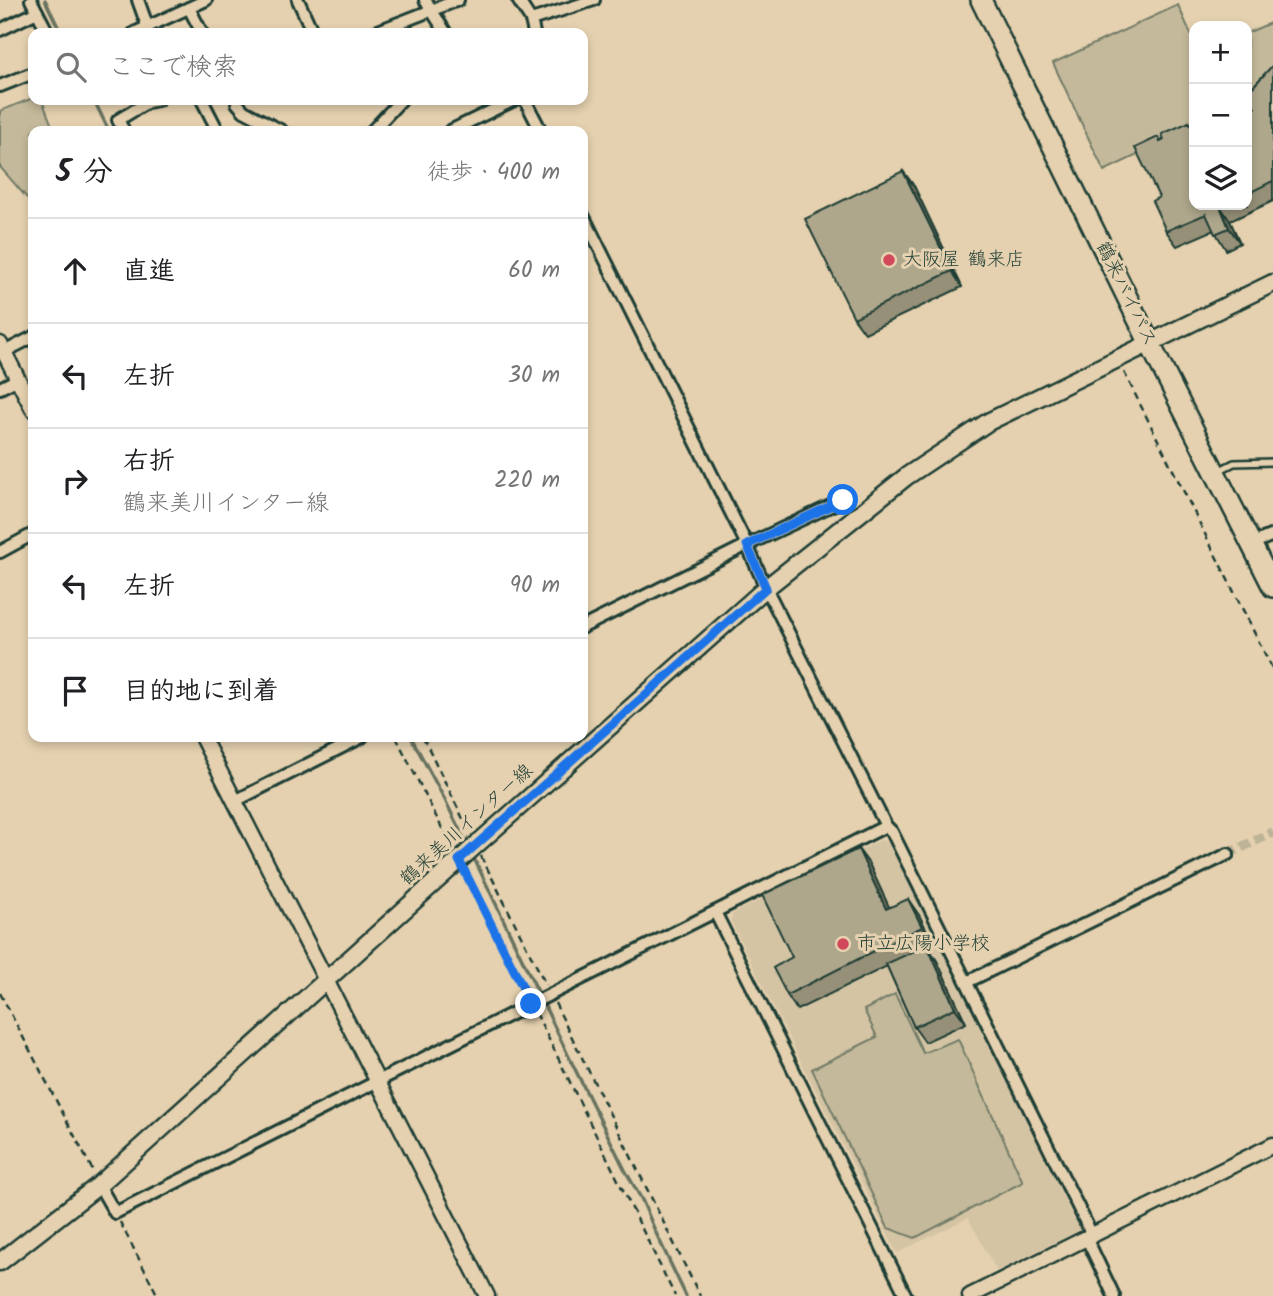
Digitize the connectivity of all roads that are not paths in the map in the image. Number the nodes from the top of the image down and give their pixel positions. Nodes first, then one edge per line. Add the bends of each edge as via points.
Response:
1 (31, 0) edge
2 (138, 0) edge
3 (206, 0) edge
4 (298, 0) edge
5 (425, 0) edge
6 (458, 0) edge
7 (518, 0) edge
8 (594, 0) edge
9 (981, 0) edge
10 (189, 8) junction
11 (431, 10) junction
12 (37, 12) junction
13 (531, 20) junction
14 (45, 28) edge
15 (148, 28) joint
16 (199, 28) edge
17 (311, 28) edge
18 (386, 28) edge
19 (443, 28) edge
20 (533, 28) edge
21 (0, 30) edge
22 (28, 75) edge
23 (0, 86) edge
24 (143, 105) edge
25 (205, 105) edge
26 (241, 105) edge
27 (396, 105) edge
28 (504, 105) edge
29 (528, 105) edge
30 (121, 126) edge
31 (215, 126) edge
32 (272, 126) edge
33 (377, 126) edge
34 (460, 126) edge
35 (538, 126) edge
36 (588, 225) edge
37 (1273, 283) edge
38 (28, 339) edge
39 (1150, 344) junction
40 (2, 348) edge
41 (18, 379) junction
42 (0, 388) edge
43 (28, 399) edge
44 (1273, 462) edge
45 (1215, 472) junction
46 (843, 500) dead end
47 (1273, 535) edge
48 (28, 537) edge
49 (1251, 544) junction
50 (747, 545) junction
51 (0, 552) edge
52 (1273, 587) edge
53 (766, 588) junction
54 (588, 624) edge
55 (205, 742) edge
56 (352, 742) edge
57 (235, 801) junction
58 (886, 826) junction
59 (1228, 854) tunnel mouth
60 (715, 912) junction
61 (326, 979) junction
62 (967, 982) junction
63 (378, 1080) junction
64 (1273, 1145) edge
65 (99, 1185) junction
66 (1089, 1236) junction
67 (0, 1262) edge
68 (487, 1296) edge
69 (906, 1296) edge
70 (970, 1296) edge
71 (1114, 1296) edge

1 - 12 street
2 - 15 street
3 - 10 street
4 - 17 street
5 - 11 street
6 - 11 street
7 - 13 street
8 - 13 street
9 - 39 highway, 鶴来バイパス
10 - 15 street
10 - 16 street
11 - 18 street
11 - 19 street
12 - 14 street
12 - 21 street
13 - 20 street
22 - 23 street
24 - 30 street via 118,120
25 - 31 street
26 - 32 street
27 - 33 street
28 - 34 street
29 - 35 street
36 - 50 street
37 - 39 main road, 鶴来美川インター線
38 - 40 street
39 - 45 highway, 鶴来バイパス
39 - 53 main road, 鶴来美川インター線 via 988,422 907,476
40 - 41 street
41 - 42 street
41 - 43 street
44 - 45 lane via 1234,463
45 - 49 highway, 鶴来バイパス
46 - 50 street
47 - 49 street
48 - 51 street
49 - 52 highway, 鶴来バイパス
50 - 53 street
50 - 54 street
53 - 58 street
53 - 61 main road, 鶴来美川インター線
55 - 57 street
56 - 57 street
57 - 61 street
58 - 60 street
58 - 62 street
59 - 62 street
60 - 63 street
60 - 69 street
61 - 63 street
61 - 65 main road, 鶴来美川インター線
62 - 66 street
63 - 65 street via 115,1213
63 - 68 street
64 - 66 street
65 - 67 main road, 鶴来美川インター線
66 - 70 street
66 - 71 street

